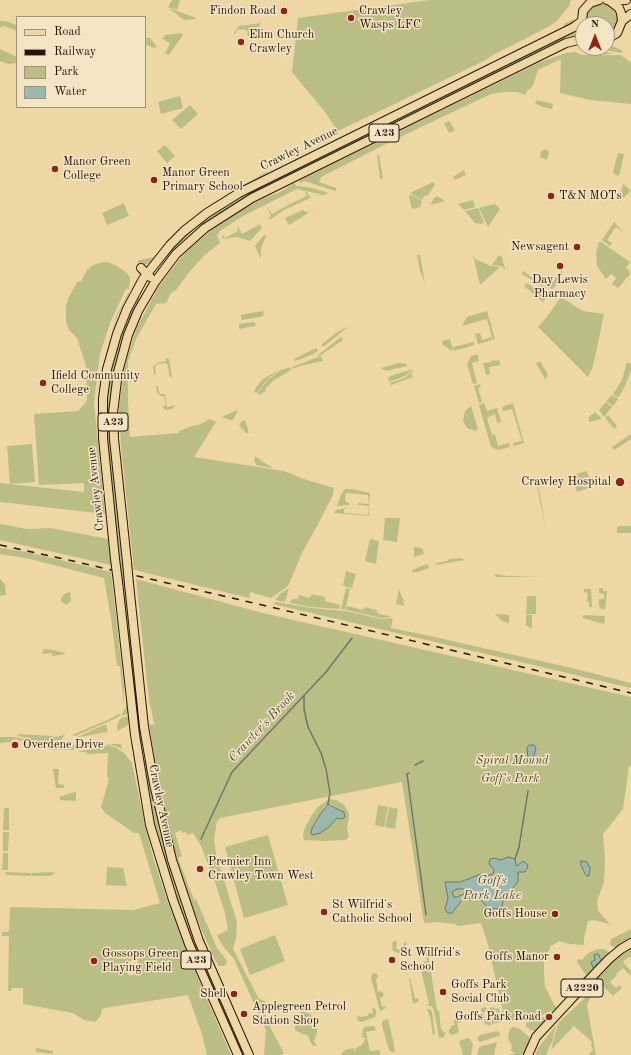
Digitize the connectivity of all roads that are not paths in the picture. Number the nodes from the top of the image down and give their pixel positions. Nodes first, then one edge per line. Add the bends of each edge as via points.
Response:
1 (598, 0) edge
2 (626, 0) edge
3 (608, 1) edge
4 (631, 14) edge
5 (583, 16) edge
6 (622, 21) junction
7 (575, 27) edge
8 (615, 34) edge
9 (575, 41) edge
10 (205, 228) junction
11 (143, 274) junction
12 (151, 288) junction
13 (137, 662) junction
14 (136, 742) junction
15 (631, 943) edge
16 (238, 1055) edge
17 (249, 1055) edge
18 (528, 1055) edge

1 - 5 main road via 586,6
2 - 3 main road
3 - 6 main road via 619,8
4 - 6 main road
6 - 8 main road
7 - 11 main road, Crawley Avenue / A23 via 239,193 193,223
9 - 10 main road, Crawley Avenue / A23 via 566,43 259,194
10 - 11 main road via 196,231
10 - 12 main road, Crawley Avenue / A23 via 176,254
11 - 12 main road
11 - 14 main road, Crawley Avenue / A23, bridge via 119,328 110,358 103,412 103,438
12 - 13 main road, Crawley Avenue / A23, bridge via 128,335 114,399 114,439
13 - 14 main road via 141,739
13 - 17 main road, Crawley Avenue / A23 via 154,784 172,860 199,941
14 - 16 main road, Crawley Avenue / A23 via 150,825 173,900 198,965
15 - 18 main road, A2220 via 609,959 536,1037

